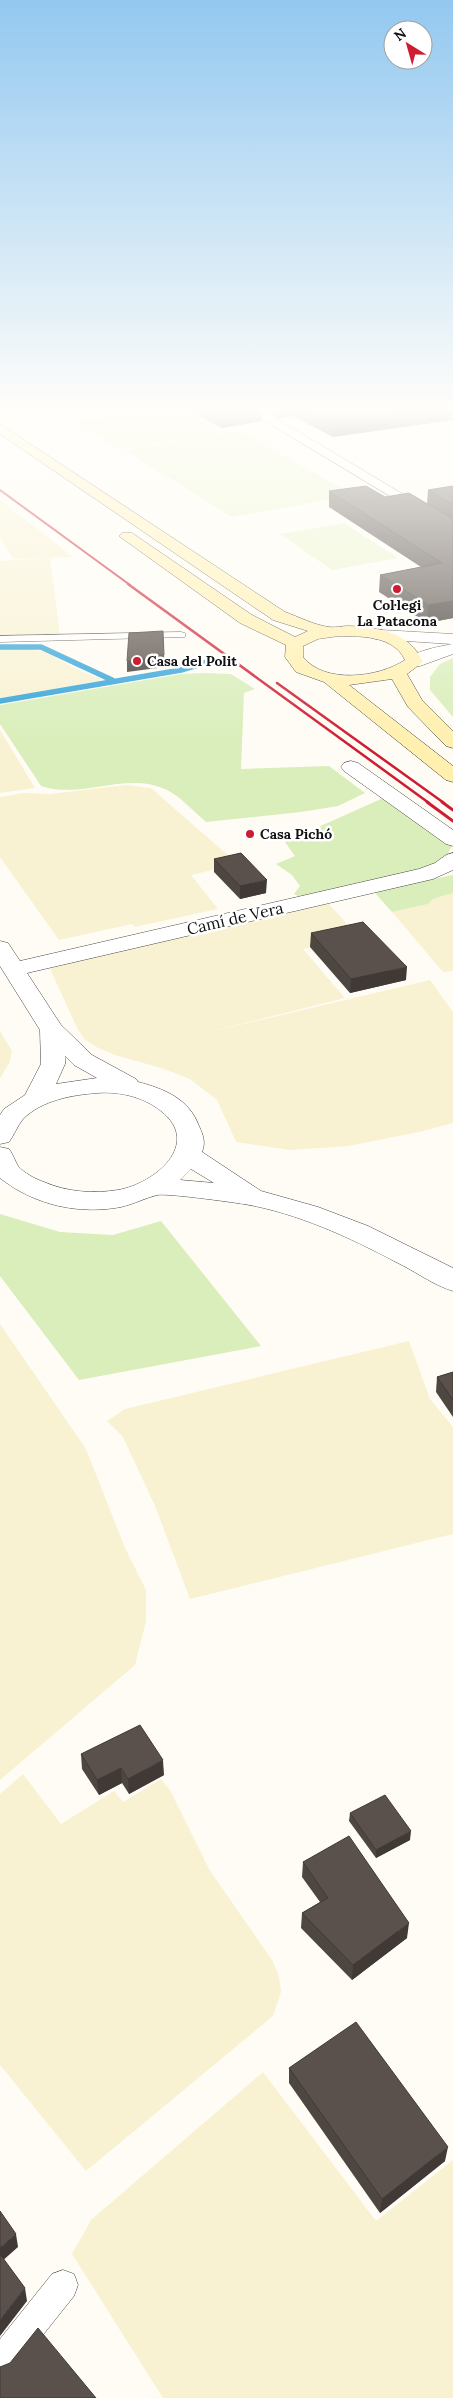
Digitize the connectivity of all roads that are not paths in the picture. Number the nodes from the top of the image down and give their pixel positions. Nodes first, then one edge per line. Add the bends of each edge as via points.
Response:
1 (139, 522) edge
2 (439, 522) edge
3 (115, 528) dead end
4 (453, 530) edge
5 (327, 632) junction
6 (181, 635) dead end
7 (381, 635) junction
8 (0, 639) edge
9 (453, 639) edge
10 (295, 643) junction
11 (453, 649) edge
12 (414, 662) junction
13 (398, 674) junction
14 (331, 679) junction
15 (453, 742) edge
16 (351, 767) dead end
17 (453, 776) edge
18 (453, 840) edge
19 (453, 859) edge
20 (0, 948) edge
21 (14, 969) junction
22 (52, 1030) junction
23 (137, 1089) junction
24 (36, 1098) junction
25 (0, 1135) edge
26 (0, 1155) edge
27 (188, 1155) junction
28 (0, 1186) edge
29 (154, 1186) junction
30 (51, 1196) junction
31 (256, 1198) junction
32 (453, 1282) edge
33 (63, 2285) dead end
34 (0, 2364) edge

1 - 5 main road via 278,616
2 - 4 street
3 - 10 main road via 246,619
5 - 7 main road
5 - 10 main road
6 - 8 lane
7 - 9 street
7 - 12 main road via 404,646 412,654
10 - 14 main road via 292,651 301,667
11 - 12 street
12 - 13 main road
13 - 14 main road via 367,680
13 - 15 main road via 414,703
14 - 17 main road
16 - 18 street
19 - 21 street, Camí de Vera via 443,868 425,874
20 - 21 street
21 - 22 street
22 - 23 street via 83,1060
22 - 24 street via 53,1064
23 - 24 street via 85,1085
23 - 27 street via 176,1108 187,1122 191,1138
24 - 25 street via 8,1121
26 - 30 street via 7,1171 25,1186
27 - 29 street via 175,1172
27 - 31 street
28 - 30 street
29 - 30 street via 130,1196 104,1200
29 - 31 street
31 - 32 street via 343,1225
33 - 34 lane

